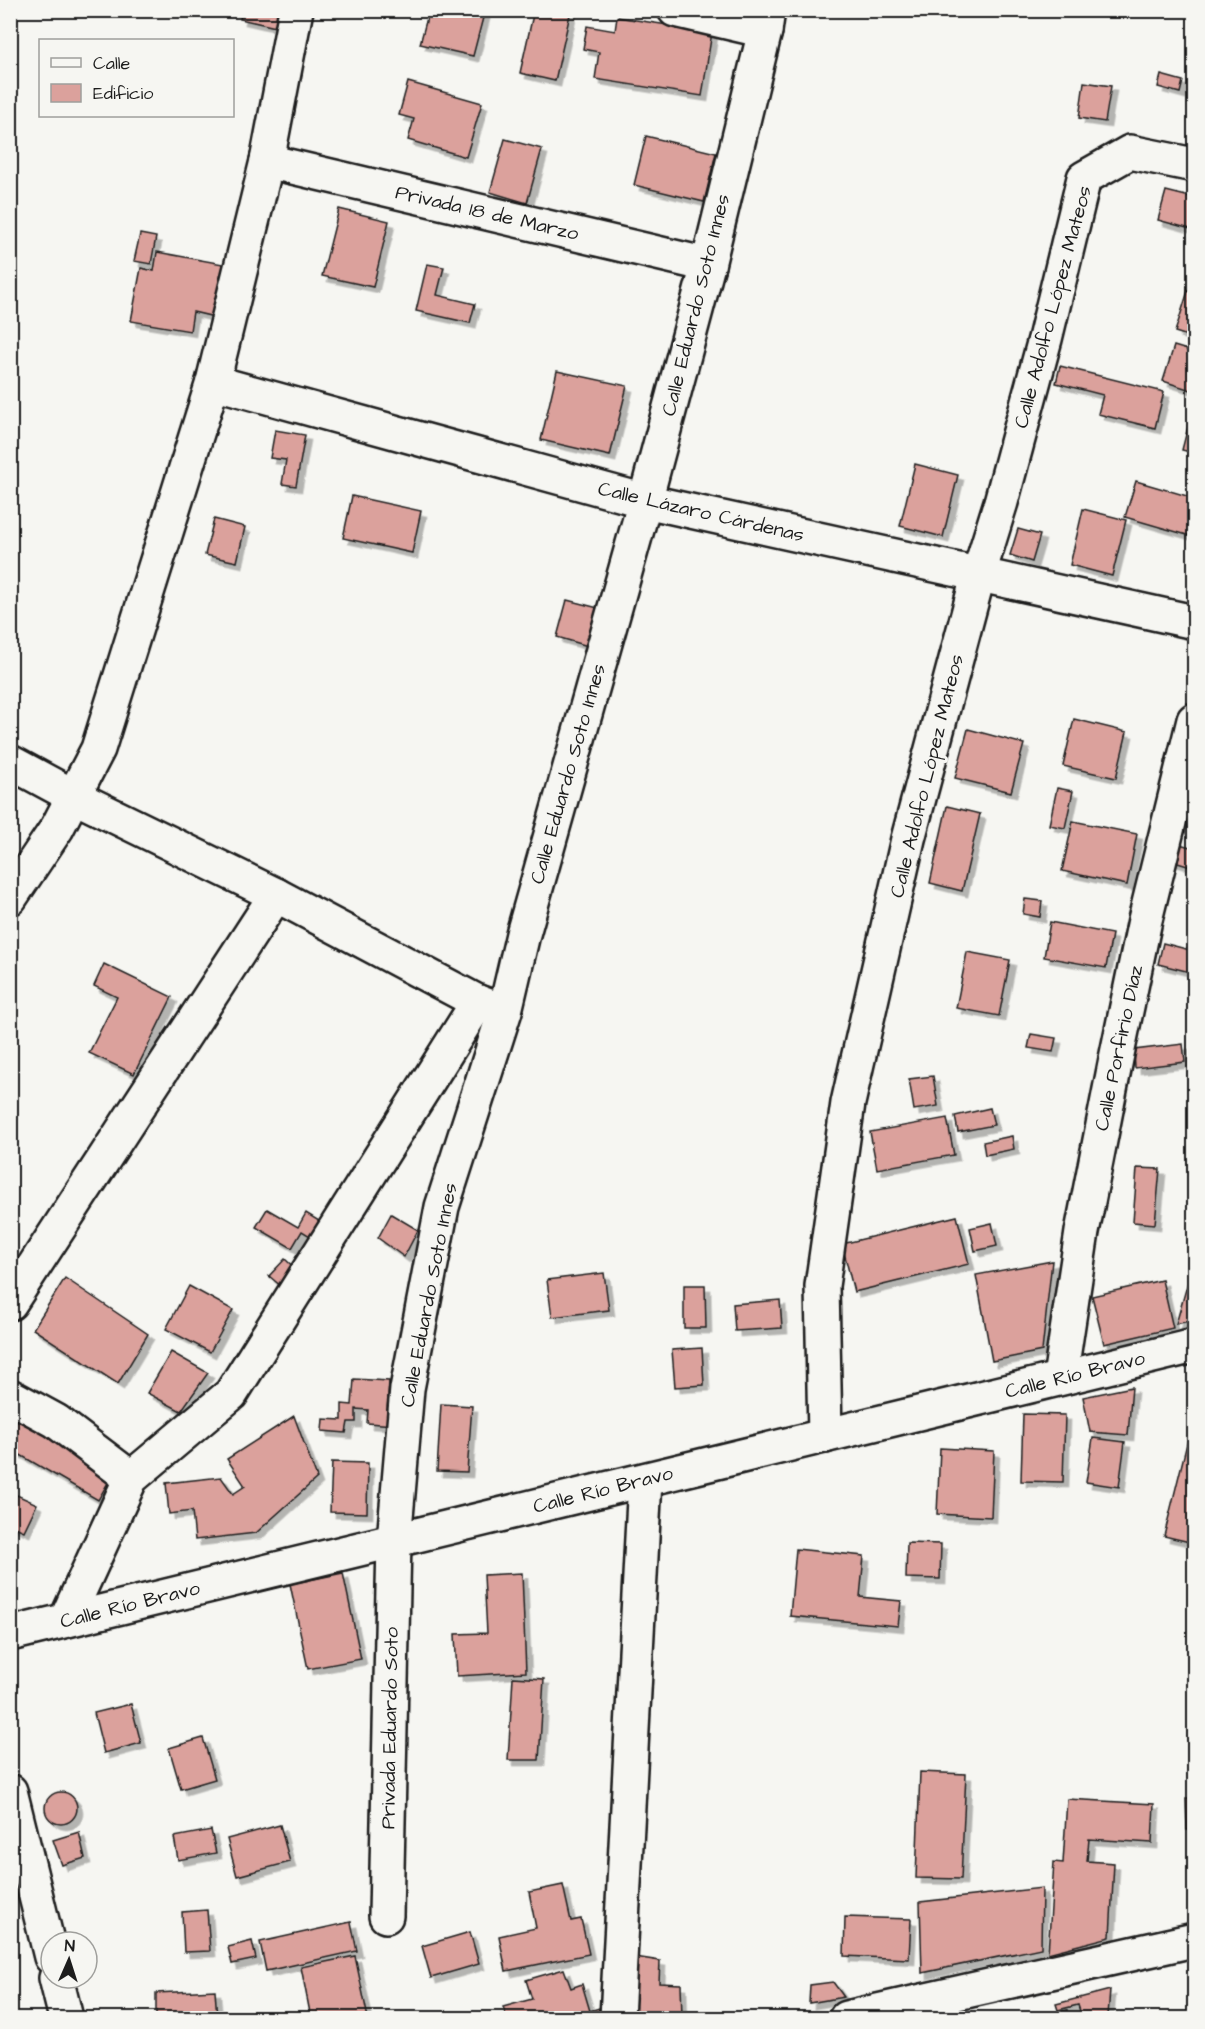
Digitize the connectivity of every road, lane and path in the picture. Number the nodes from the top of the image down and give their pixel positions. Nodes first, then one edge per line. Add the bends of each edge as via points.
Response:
1 (296, 10) edge
2 (675, 10) edge
3 (766, 21) edge
4 (267, 162) junction
5 (1194, 165) edge
6 (708, 265) junction
7 (213, 382) junction
8 (645, 501) junction
9 (979, 573) junction
10 (1194, 622) edge
11 (1194, 720) edge
12 (10, 762) edge
13 (73, 796) junction
14 (276, 895) junction
15 (10, 898) edge
16 (491, 1006) junction
17 (10, 1303) edge
18 (1194, 1346) edge
19 (1060, 1378) junction
20 (10, 1396) edge
21 (825, 1436) junction
22 (131, 1478) junction
23 (645, 1480) junction
24 (394, 1541) junction
25 (66, 1620) junction
26 (10, 1634) edge
27 (10, 1791) edge
28 (386, 1916) dead end
29 (44, 1930) edge
30 (1194, 1940) edge
31 (59, 1990) edge
32 (852, 2018) edge
33 (66, 2019) edge
34 (617, 2019) edge

1 - 4 street
2 - 3 street
3 - 6 street, Calle Eduardo Soto Innes
4 - 6 street, Privada 18 de Marzo
4 - 7 street
5 - 9 street, Calle Adolfo López Mateos via 1130,152 1084,178 1046,339
6 - 8 street, Calle Eduardo Soto Innes
7 - 8 street, Calle Lázaro Cárdenas
7 - 13 street via 99,749
8 - 9 street, Calle Lázaro Cárdenas
8 - 16 street, Calle Eduardo Soto Innes via 523,934
9 - 10 street, Calle Lázaro Cárdenas
9 - 21 street, Calle Adolfo López Mateos via 908,839 848,1103 822,1286
11 - 19 street, Calle Porfirio Díaz via 1126,1012 1082,1232
12 - 13 street
13 - 14 street
13 - 15 street via 57,828
14 - 16 street
14 - 17 street
16 - 22 street via 231,1394
16 - 24 street, Calle Eduardo Soto Innes via 442,1207 406,1389
18 - 19 street, Calle Río Bravo
19 - 21 street, Calle Río Bravo
20 - 22 street via 56,1421
21 - 23 street, Calle Río Bravo
22 - 25 street
23 - 24 street, Calle Río Bravo
23 - 34 street
24 - 25 street, Calle Río Bravo
24 - 28 street, Privada Eduardo Soto
25 - 26 street, Calle Río Bravo
27 - 29 street
30 - 32 street
31 - 33 street

